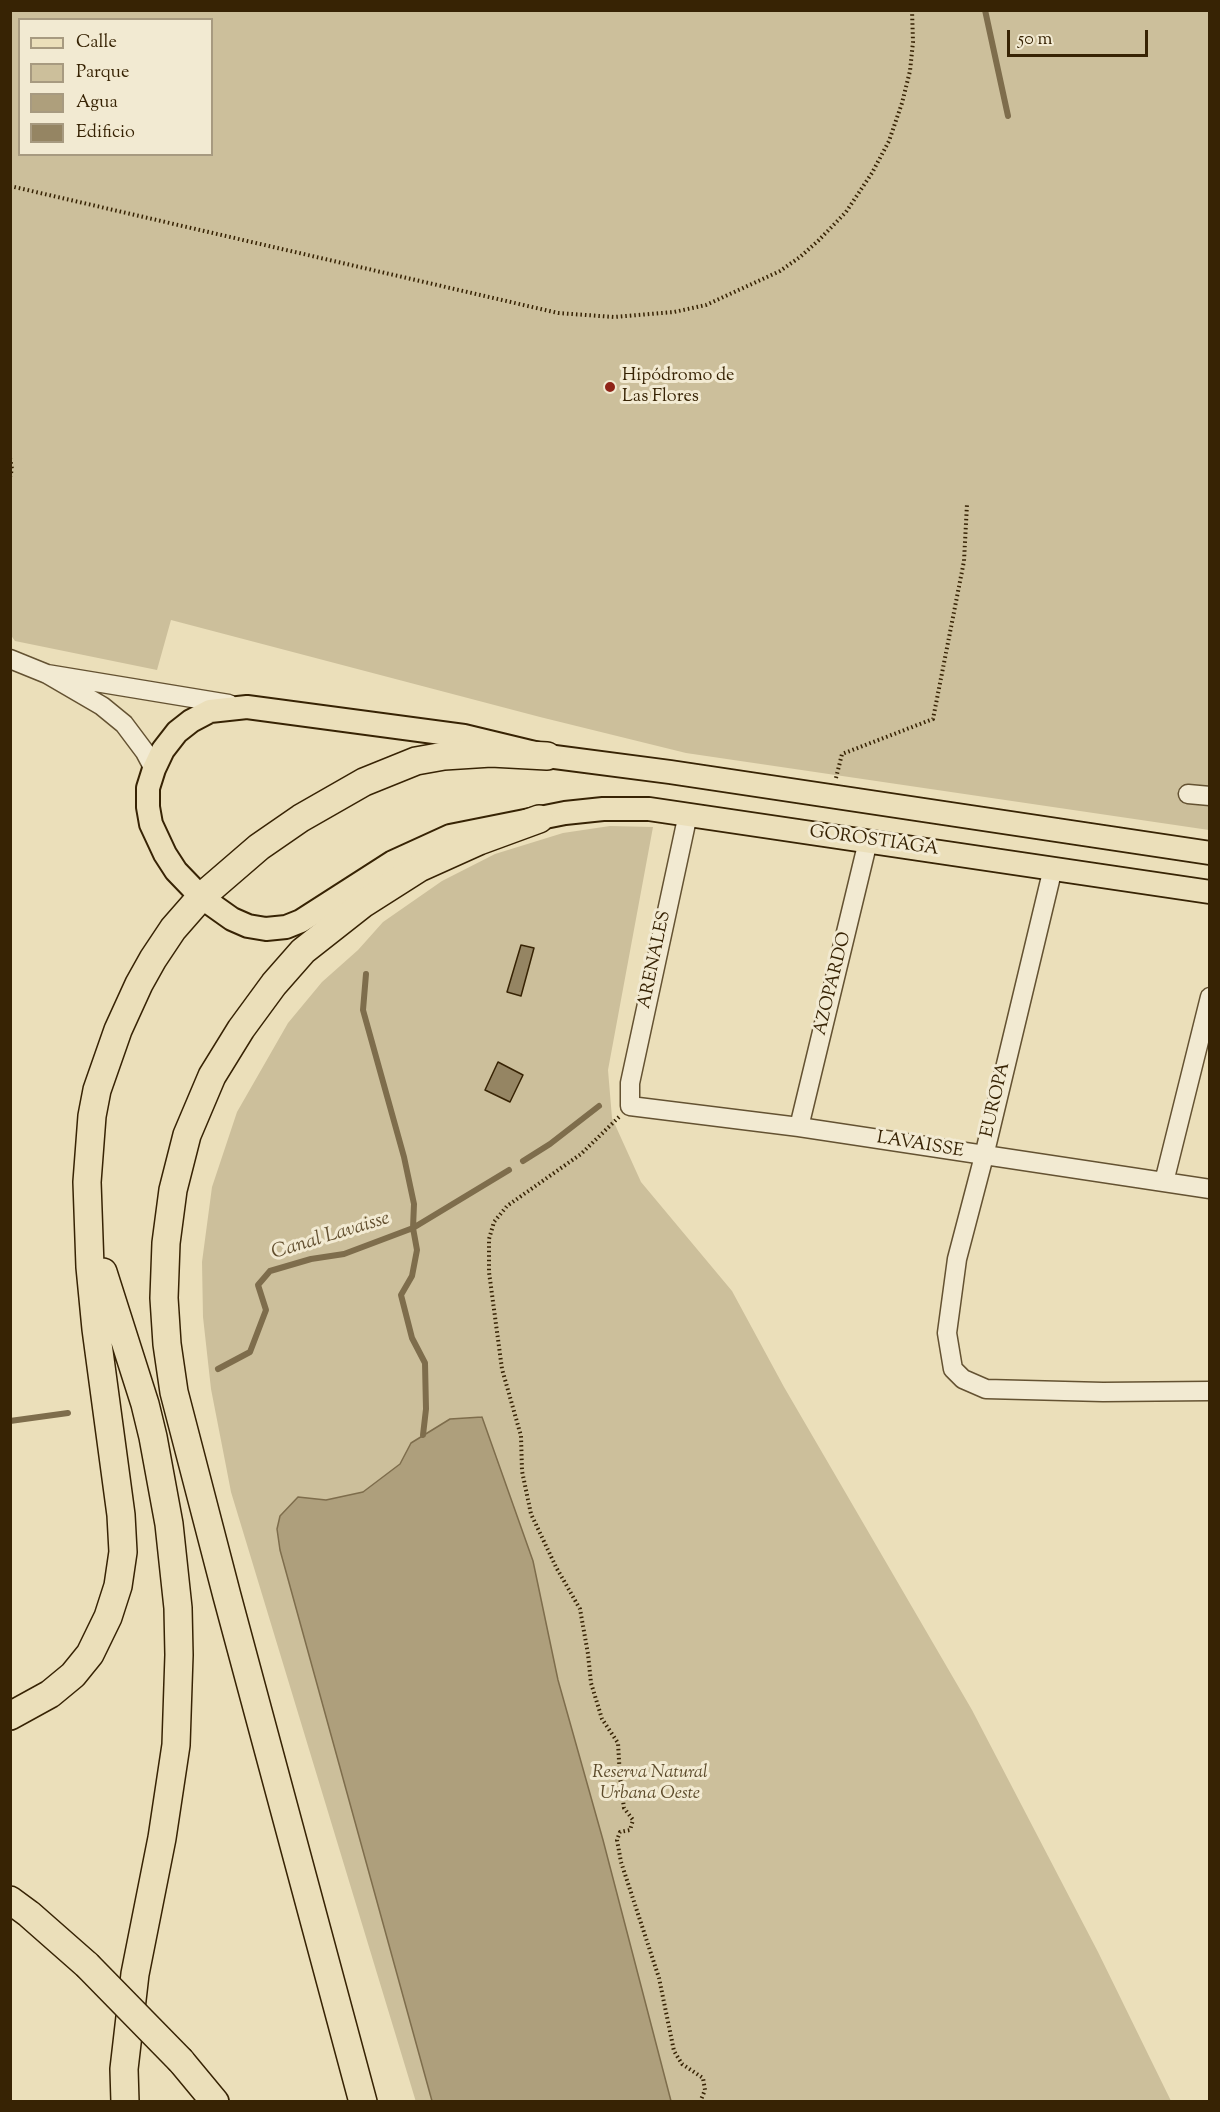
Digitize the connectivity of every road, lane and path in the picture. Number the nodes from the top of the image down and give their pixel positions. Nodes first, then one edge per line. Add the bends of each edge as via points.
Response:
1 (912, 10) edge
2 (10, 186) edge
3 (10, 458) edge
4 (10, 477) edge
5 (967, 504) dead end
6 (10, 659) edge
7 (47, 674) junction
8 (247, 707) junction
9 (547, 756) junction
10 (154, 769) junction
11 (1188, 794) dead end
12 (1209, 796) edge
13 (832, 797) junction
14 (688, 814) junction
15 (539, 819) junction
16 (1107, 838) junction
17 (868, 841) junction
18 (1209, 853) edge
19 (1053, 868) junction
20 (1100, 876) junction
21 (1209, 892) edge
22 (201, 897) junction
23 (1209, 997) edge
24 (630, 1106) junction
25 (800, 1127) junction
26 (984, 1156) junction
27 (1164, 1182) junction
28 (1209, 1189) edge
29 (88, 1222) junction
30 (1209, 1391) edge
31 (10, 1716) edge
32 (10, 1900) edge
33 (125, 2102) edge
34 (215, 2102) edge
35 (363, 2102) edge
36 (699, 2102) edge

1 - 2 path via 910,71 902,103 885,149 846,212 807,251 780,271 706,305 674,312 614,317 558,313
3 - 4 path
5 - 13 path via 964,561 933,719 842,754
6 - 7 street
7 - 8 street
7 - 10 street via 102,706 124,724
8 - 9 main road, GOROSTIAGA via 464,736
8 - 10 main road, GOROSTIAGA via 210,711 190,721 163,750
9 - 13 main road
9 - 22 highway via 467,753 416,761 391,770 301,818 259,847
10 - 22 main road, GOROSTIAGA via 148,788 151,824 176,871
11 - 12 street
13 - 16 main road
14 - 15 main road, GOROSTIAGA via 603,808
14 - 17 main road, GOROSTIAGA
14 - 24 street, ARENALES via 630,1083
15 - 22 main road, GOROSTIAGA via 465,832 422,848 286,927 248,926
15 - 35 highway via 419,868 364,903 303,951 241,1029 212,1076 187,1135 173,1191 164,1298 174,1392
16 - 18 main road
16 - 20 main road
17 - 19 main road, GOROSTIAGA
17 - 25 street, AZOPARDO
19 - 20 main road, GOROSTIAGA
19 - 26 street, EUROPA
20 - 21 main road, GOROSTIAGA
22 - 29 highway via 153,959 106,1059 92,1116
23 - 27 street
24 - 25 street, LAVAISSE
24 - 36 path via 581,1154 507,1206 494,1222 489,1239 489,1272 502,1369 521,1436 522,1471 531,1514 580,1609 591,1683 602,1719 618,1743 624,1808 633,1821 630,1830 620,1832 617,1840 621,1862 659,1978 674,2051 682,2064 703,2078 705,2090
25 - 26 street, LAVAISSE
26 - 27 street, LAVAISSE
26 - 30 street, EUROPA via 957,1259 947,1333 953,1370 986,1389
27 - 28 street, LAVAISSE
29 - 31 highway via 96,1329 121,1515 123,1552 118,1586 90,1654 74,1675 50,1694
29 - 33 highway via 153,1437 169,1524 178,1608 176,1745 135,1974 124,2069
32 - 34 highway, bridge via 87,1965 181,2061

